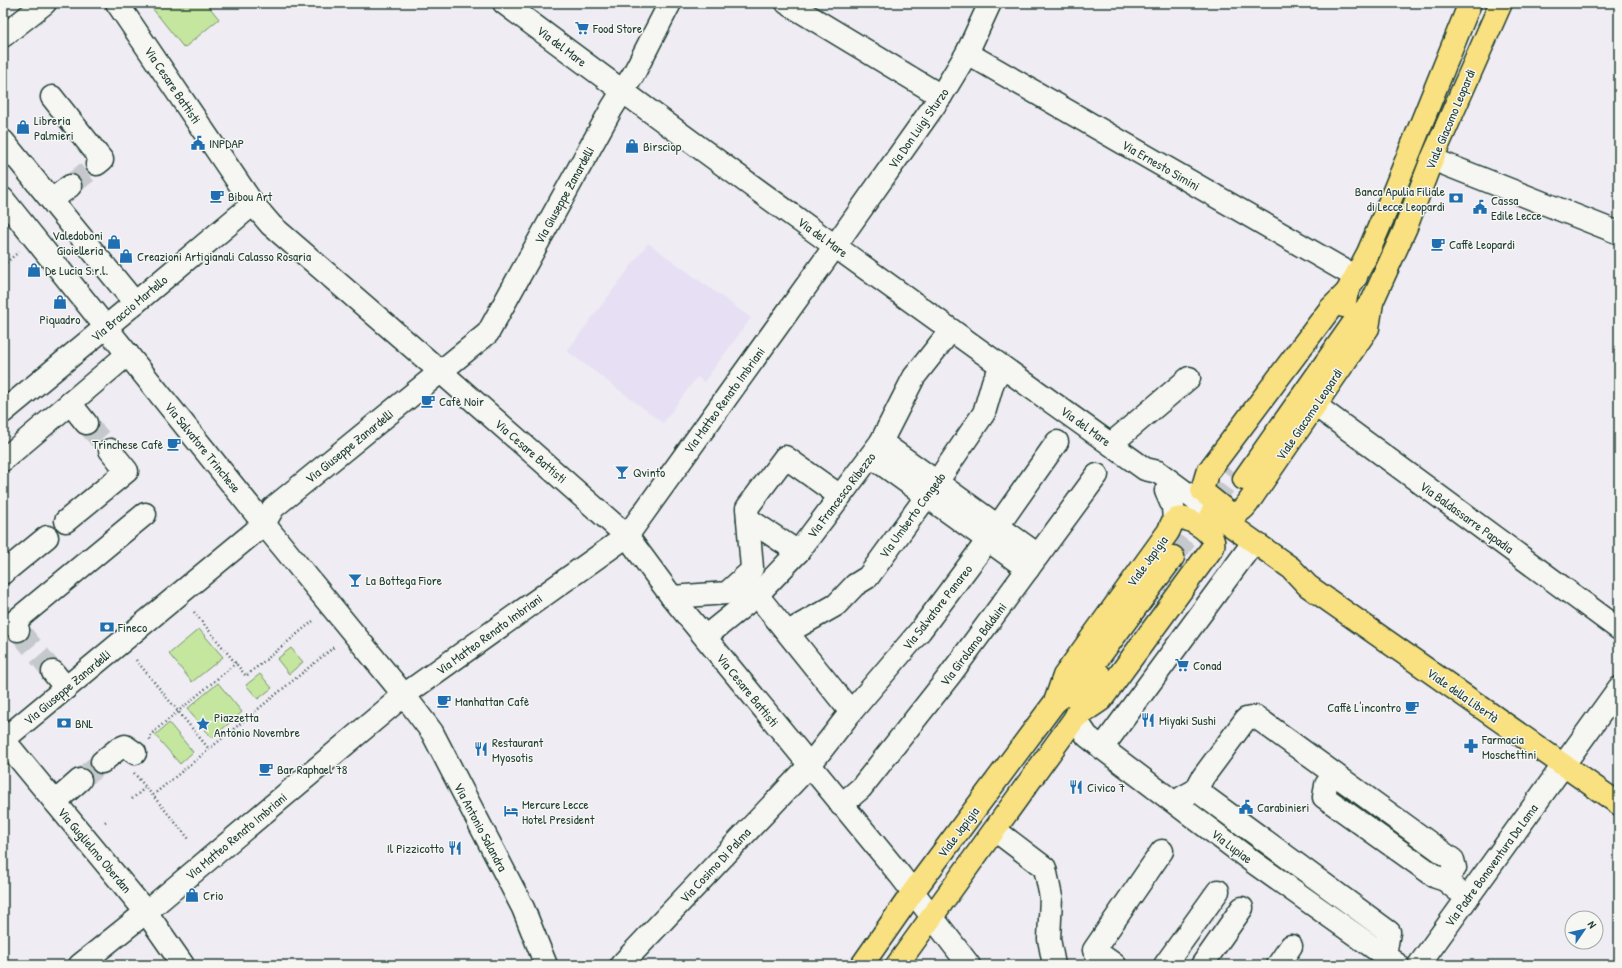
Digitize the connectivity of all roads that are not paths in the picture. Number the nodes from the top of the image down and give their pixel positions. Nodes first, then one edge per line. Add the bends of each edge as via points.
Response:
1 (45, 3) edge
2 (117, 3) edge
3 (504, 3) edge
4 (670, 3) edge
5 (788, 3) edge
6 (990, 3) edge
7 (1470, 3) edge
8 (1501, 3) edge
9 (3, 36) edge
10 (967, 53) junction
11 (623, 92) junction
12 (941, 96) junction
13 (52, 97) dead end
14 (3, 141) edge
15 (1432, 159) junction
16 (96, 164) dead end
17 (70, 186) tunnel mouth
18 (3, 199) edge
19 (52, 200) junction
20 (253, 204) junction
21 (1619, 233) edge
22 (835, 246) junction
23 (1352, 285) junction
24 (1372, 302) junction
25 (136, 303) junction
26 (106, 327) junction
27 (951, 330) junction
28 (128, 354) junction
29 (1002, 367) junction
30 (441, 372) junction
31 (1189, 378) dead end
32 (70, 403) junction
33 (1315, 405) junction
34 (3, 412) edge
35 (86, 423) tunnel mouth
36 (1057, 442) dead end
37 (1111, 444) junction
38 (876, 449) junction
39 (110, 450) tunnel mouth
40 (3, 460) edge
41 (1207, 473) junction
42 (1097, 475) dead end
43 (1170, 488) junction
44 (932, 489) junction
45 (840, 496) junction
46 (1248, 503) junction
47 (145, 514) dead end
48 (1209, 516) joint
49 (748, 519) junction
50 (66, 521) dead end
51 (1174, 521) junction
52 (264, 524) junction
53 (993, 533) junction
54 (627, 536) junction
55 (47, 537) dead end
56 (1247, 546) junction
57 (798, 552) junction
58 (1208, 555) junction
59 (1033, 562) junction
60 (3, 573) edge
61 (757, 595) junction
62 (672, 597) junction
63 (836, 605) junction
64 (1619, 629) edge
65 (18, 630) dead end
66 (788, 632) junction
67 (705, 637) junction
68 (802, 651) junction
69 (1619, 688) edge
70 (404, 695) junction
71 (1055, 702) junction
72 (850, 712) junction
73 (1076, 718) junction
74 (3, 740) edge
75 (1102, 748) junction
76 (139, 755) road end
77 (102, 762) tunnel mouth
78 (1563, 765) junction
79 (809, 766) junction
80 (80, 780) tunnel mouth
81 (1196, 790) junction
82 (55, 802) junction
83 (1173, 802) junction
84 (1619, 804) edge
85 (841, 805) junction
86 (995, 830) junction
87 (1162, 851) dead end
88 (1218, 891) dead end
89 (913, 892) junction
90 (1468, 897) junction
91 (1242, 908) dead end
92 (146, 912) junction
93 (932, 916) junction
94 (1291, 946) dead end
95 (1391, 960) edge
96 (80, 965) edge
97 (183, 965) edge
98 (546, 965) edge
99 (620, 965) edge
100 (862, 965) edge
101 (897, 965) edge
102 (969, 965) edge
103 (1054, 965) edge
104 (1115, 965) edge
105 (1165, 965) edge
106 (1202, 965) edge
107 (1278, 965) edge
108 (1420, 965) edge

1 - 9 street
2 - 20 street, Via Cesare Battisti
3 - 11 street, Via del Mare
4 - 11 street, Via Giuseppe Zanardelli
5 - 12 street
6 - 10 street, Via Don Luigi Sturzo
7 - 23 main road, Viale Giacomo Leopardi via 1385,213
8 - 15 main road, Viale Giacomo Leopardi
10 - 12 street, Via Don Luigi Sturzo
10 - 23 street, Via Ernesto Simini
11 - 22 street, Via del Mare
11 - 30 street, Via Giuseppe Zanardelli via 488,333
12 - 22 street, Via Don Luigi Sturzo
13 - 16 street via 102,160
14 - 19 street
15 - 21 street
15 - 24 main road, Viale Giacomo Leopardi via 1406,227
17 - 19 street
18 - 26 street, Via Salvatore Trinchese
19 - 25 street
20 - 25 street, Via Braccio Martello
20 - 30 street, Via Cesare Battisti via 271,225
22 - 27 street, Via del Mare
22 - 54 street, Via Matteo Renato Imbriani
23 - 24 main road, Viale Giacomo Leopardi via 1340,318 1239,475 1357,318
23 - 41 main road, Viale Giacomo Leopardi via 1330,309
24 - 33 main road, Viale Giacomo Leopardi via 1368,328
25 - 26 street, Via Braccio Martello
26 - 28 street, Via Salvatore Trinchese
26 - 34 street, Via Braccio Martello
27 - 29 street, Via del Mare
27 - 38 street, Via Francesco Ribezzo via 914,377
28 - 32 street
28 - 52 street, Via Salvatore Trinchese
29 - 37 street, Via del Mare
29 - 44 street, Via Umberto Congedo via 993,382 984,412
30 - 52 street, Via Giuseppe Zanardelli via 273,508
30 - 54 street, Via Cesare Battisti
31 - 37 street
32 - 35 street
32 - 40 street
33 - 46 main road, Viale Giacomo Leopardi
33 - 64 street, Via Baldassarre Papadia
36 - 53 street, Via Salvatore Panareo
37 - 43 street, Via del Mare via 1145,469 1158,472
38 - 44 street
38 - 45 street, Via Francesco Ribezzo
39 - 50 street via 127,471
41 - 43 street via 1192,484
41 - 46 main road via 1202,490 1206,496 1233,514 1241,511
42 - 59 street, Via Girolamo Balduini
43 - 48 street, Via del Mare
43 - 51 street
44 - 53 street
44 - 63 street, Via Umberto Congedo via 868,577 855,585
45 - 49 street via 785,457 747,508
45 - 57 street, Via Francesco Ribezzo
46 - 56 main road
47 - 65 street via 13,623
48 - 56 main road, Viale della Libertà
49 - 57 street
49 - 62 street via 752,568 749,573 727,593
51 - 58 main road via 1181,517 1188,518 1210,535 1214,543
51 - 71 main road, Viale Japigia via 1064,676
52 - 70 street, Via Salvatore Trinchese
52 - 74 street, Via Giuseppe Zanardelli via 59,680
53 - 59 street
53 - 72 street, Via Salvatore Panareo via 920,630
54 - 62 street, Via Cesare Battisti
54 - 70 street, Via Matteo Renato Imbriani
55 - 60 street
56 - 58 main road via 1221,547
56 - 75 street
56 - 78 main road, Viale della Libertà via 1291,568 1308,586
57 - 61 street, Via Francesco Ribezzo
58 - 73 main road, Viale Japigia via 1101,700
59 - 85 street, Via Girolamo Balduini via 950,675 860,788
61 - 66 street
61 - 67 street, Via Francesco Ribezzo
62 - 67 street, Via Cesare Battisti
63 - 66 street, Via Umberto Congedo
63 - 68 street
66 - 68 street
67 - 79 street, Via Cesare Battisti
68 - 72 street
69 - 78 street, Via Padre Bonaventura Da Lama
70 - 92 street, Via Matteo Renato Imbriani
70 - 98 street, Via Antonio Salandra via 432,732 523,908
71 - 73 main road, Viale Japigia via 1079,684 1177,560 1087,691
71 - 89 main road, Viale Japigia
72 - 79 street, Via Salvatore Panareo
73 - 75 street, Via Lupiae via 1087,736
73 - 86 main road, Viale Japigia
74 - 82 street, Via Guglielmo Oberdan
75 - 83 street, Via Lupiae
76 - 77 street via 125,746 118,748
78 - 84 main road, Viale della Libertà
78 - 90 street, Via Padre Bonaventura Da Lama
79 - 85 street, Via Cesare Battisti
79 - 99 street, Via Cosimo Di Palma
80 - 82 street
81 - 83 street
81 - 90 street via 1246,719 1256,717 1453,860 1455,868 1445,880
81 - 95 street via 1389,932
82 - 92 street, Via Guglielmo Oberdan
83 - 95 street, Via Lupiae
85 - 89 street, Via Cesare Battisti
86 - 93 main road, Viale Japigia
86 - 103 street via 1045,868 1051,897 1049,939
87 - 104 street via 1094,950
88 - 105 street
89 - 93 street, Via Cesare Battisti
89 - 100 main road, Viale Japigia
90 - 108 street, Via Padre Bonaventura Da Lama
91 - 106 street
92 - 96 street, Via Matteo Renato Imbriani
92 - 97 street, Via Guglielmo Oberdan
93 - 101 main road, Viale Japigia
93 - 102 street, Via Cesare Battisti
94 - 107 street

